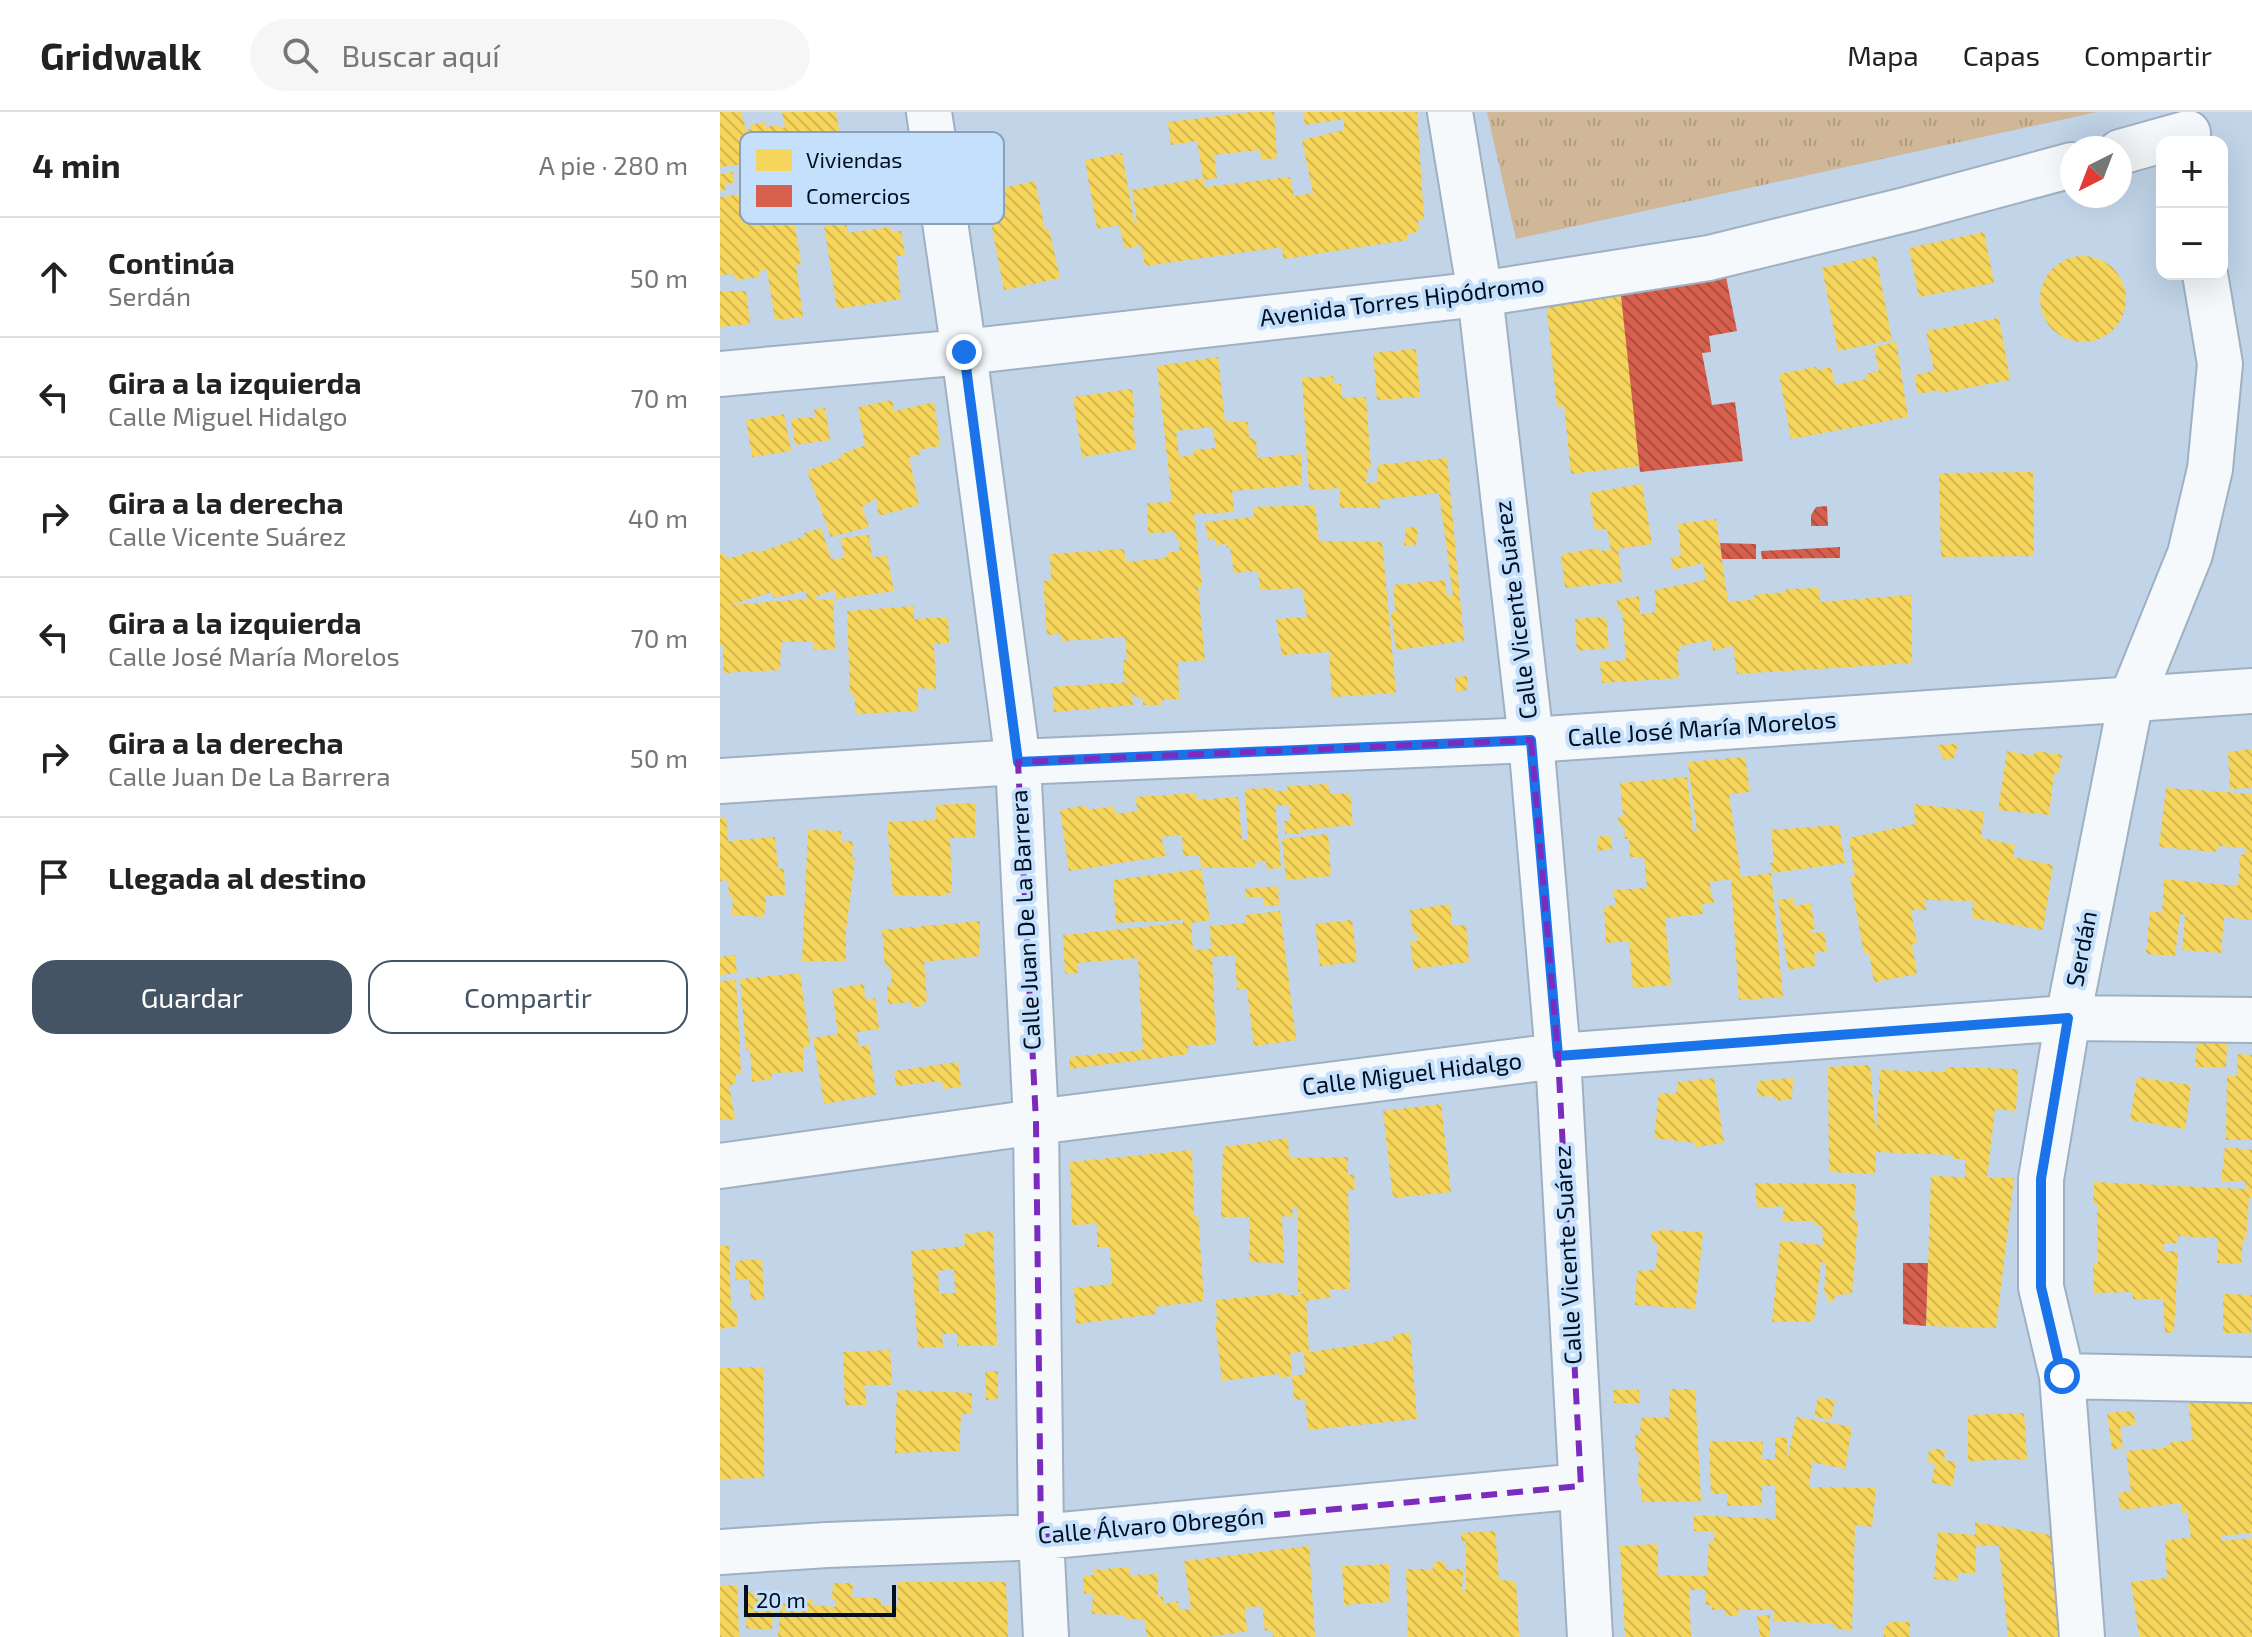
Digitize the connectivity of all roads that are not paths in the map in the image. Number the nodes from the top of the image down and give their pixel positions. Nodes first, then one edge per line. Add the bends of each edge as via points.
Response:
1 (929, 112) edge
2 (1450, 112) edge
3 (2187, 129) edge
4 (932, 132) edge
5 (2132, 148) edge
6 (2060, 168) edge
7 (945, 224) edge
8 (2207, 280) edge
9 (1480, 294) junction
10 (964, 352) junction
11 (2236, 363) edge
12 (720, 374) edge
13 (2252, 691) edge
14 (2131, 700) junction
15 (1531, 740) junction
16 (1018, 762) junction
17 (720, 781) edge
18 (2068, 1018) junction
19 (2252, 1020) edge
20 (1558, 1056) junction
21 (1036, 1122) junction
22 (720, 1166) edge
23 (2062, 1376) junction
24 (2252, 1380) edge
25 (1581, 1486) junction
26 (1041, 1537) junction
27 (720, 1552) edge
28 (1046, 1637) edge
29 (1590, 1637) edge
30 (2082, 1637) edge

1 - 4 street, Calle Juan De La Barrera
2 - 9 street, Calle Vicente Suárez
3 - 5 street
6 - 9 street, Avenida Torres Hipódromo via 1709,258
7 - 10 street, Calle Juan De La Barrera
8 - 11 street, Serdán
9 - 10 street, Avenida Torres Hipódromo
9 - 15 street, Calle Vicente Suárez
10 - 12 street, Avenida Torres Hipódromo
10 - 16 street, Calle Juan De La Barrera
11 - 14 street, Serdán via 2190,554
13 - 14 street, Calle José María Morelos
14 - 15 street, Calle José María Morelos
14 - 18 street, Serdán
15 - 16 street, Calle José María Morelos
15 - 20 street, Calle Vicente Suárez
16 - 17 street, Calle José María Morelos
16 - 21 street, Calle Juan De La Barrera
18 - 19 street, Calle Miguel Hidalgo
18 - 20 street, Calle Miguel Hidalgo
18 - 23 street, Serdán via 2041,1179 2041,1287
20 - 21 street, Calle Miguel Hidalgo
20 - 25 street, Calle Vicente Suárez
21 - 22 street, Calle Miguel Hidalgo
21 - 26 street, Calle Juan De La Barrera
23 - 24 street
23 - 30 street, Serdán
25 - 26 street, Calle Álvaro Obregón
25 - 29 street, Calle Vicente Suárez
26 - 27 street, Calle Álvaro Obregón
26 - 28 street, Calle Juan De La Barrera

